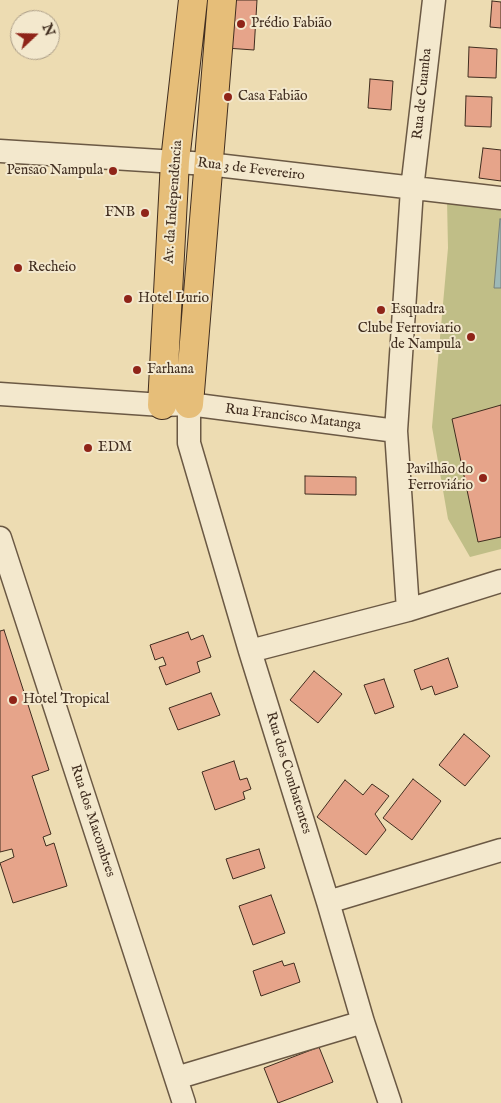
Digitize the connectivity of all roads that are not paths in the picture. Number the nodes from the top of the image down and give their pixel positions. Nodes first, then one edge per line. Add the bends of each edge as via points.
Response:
1 (194, 0) edge
2 (222, 0) edge
3 (434, 0) edge
4 (0, 150) edge
5 (175, 162) junction
6 (208, 164) junction
7 (412, 189) junction
8 (501, 198) edge
9 (0, 394) edge
10 (190, 404) junction
11 (162, 405) junction
12 (396, 431) junction
13 (189, 443) junction
14 (0, 538) edge
15 (501, 581) edge
16 (408, 610) junction
17 (250, 651) junction
18 (501, 850) edge
19 (328, 902) junction
20 (363, 1022) junction
21 (176, 1078) junction
22 (184, 1103) edge
23 (390, 1103) edge

1 - 5 main road, Av. da Independência
2 - 6 main road
3 - 7 street, Rua de Cuamba
4 - 5 street, Rua 3 de Fevereiro
5 - 6 street, Rua 3 de Fevereiro
5 - 11 main road, Av. da Independência
6 - 7 street, Rua 3 de Fevereiro
6 - 10 main road
7 - 8 street, Rua 3 de Fevereiro
7 - 12 street, Rua de Cuamba
9 - 11 street
10 - 11 street
10 - 12 street, Rua Francisco Matanga
10 - 13 street
11 - 13 street
12 - 16 street, Rua de Cuamba
13 - 17 street, Rua dos Combatentes
14 - 21 street, Rua dos Macombres
15 - 16 street
16 - 17 street
17 - 19 street, Rua dos Combatentes
18 - 19 street
19 - 20 street, Rua dos Combatentes
20 - 21 street
20 - 23 street, Rua dos Combatentes
21 - 22 street, Rua dos Macombres

